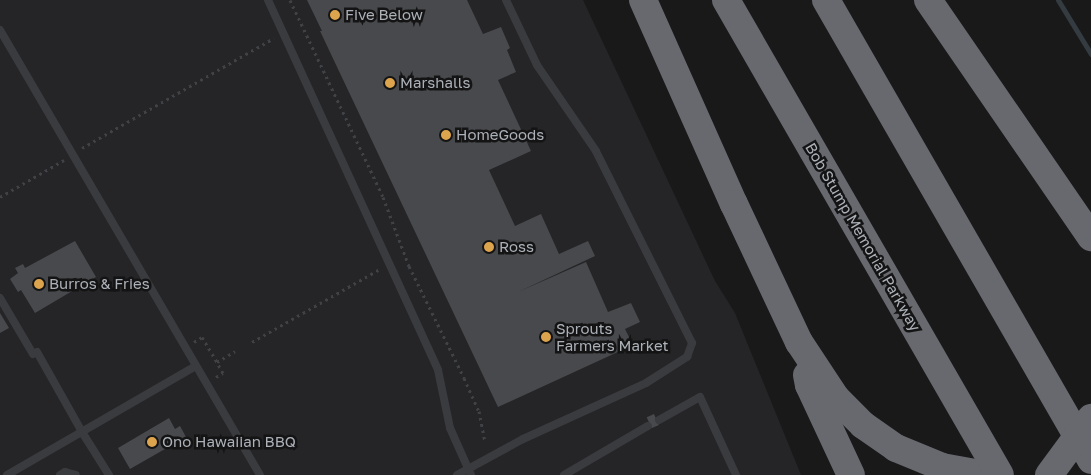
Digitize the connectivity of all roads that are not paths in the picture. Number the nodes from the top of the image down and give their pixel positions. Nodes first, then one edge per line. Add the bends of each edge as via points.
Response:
1 (268, 0) edge
2 (506, 0) edge
3 (643, 0) edge
4 (726, 0) edge
5 (826, 0) edge
6 (928, 0) edge
7 (0, 30) edge
8 (1091, 237) edge
9 (0, 298) edge
10 (799, 342) junction
11 (196, 366) junction
12 (1091, 418) edge
13 (659, 420) dead end
14 (648, 426) dead end
15 (82, 432) junction
16 (1091, 460) edge
17 (1091, 464) edge
18 (469, 472) edge
19 (1044, 474) edge
20 (7, 475) edge
21 (60, 475) edge
22 (76, 475) edge
23 (109, 475) edge
24 (260, 475) edge
25 (456, 475) edge
26 (564, 475) edge
27 (736, 475) edge
28 (851, 475) edge
29 (986, 475) edge
30 (1000, 475) edge

1 - 18 lane via 438,370 450,428
2 - 18 lane via 537,66 596,151 692,344 686,357 646,383 523,439
3 - 10 highway
4 - 30 highway, Bob Stump Memorial Parkway
5 - 16 highway
6 - 8 highway
7 - 11 lane
9 - 15 lane
10 - 28 highway via 809,385
10 - 29 highway via 836,398 876,437 930,463
11 - 15 lane
11 - 24 lane
12 - 19 highway
13 - 27 lane via 700,397
14 - 26 lane
15 - 20 lane
15 - 23 lane
17 - 19 highway
18 - 25 lane
21 - 22 lane via 65,472

